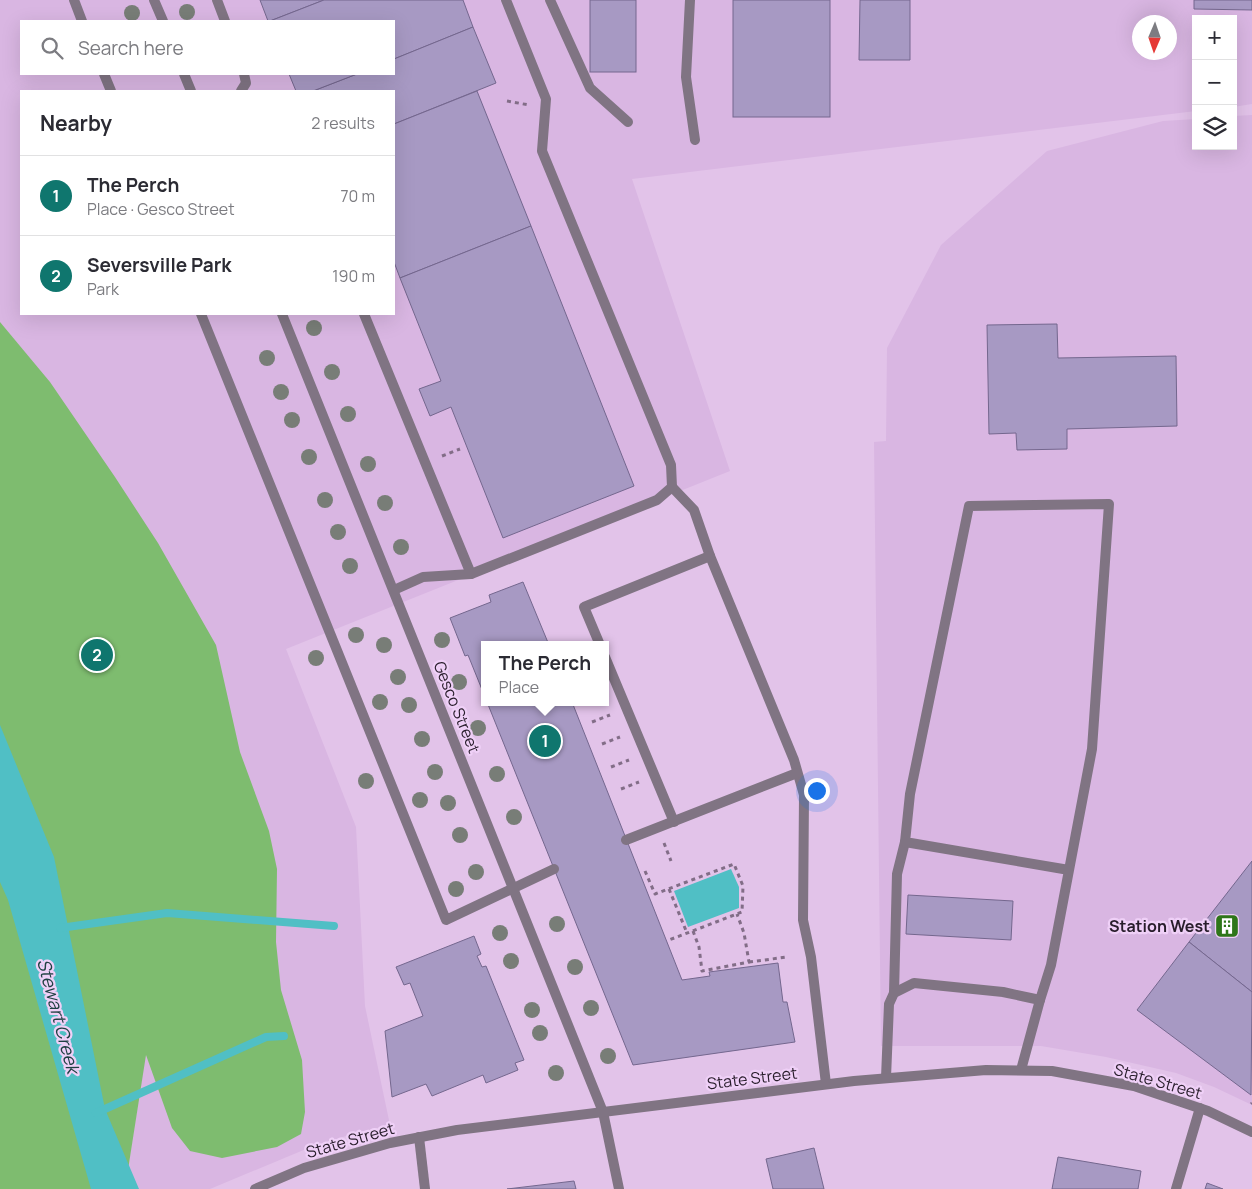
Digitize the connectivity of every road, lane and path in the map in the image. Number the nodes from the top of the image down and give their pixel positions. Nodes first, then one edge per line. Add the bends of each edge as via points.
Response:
1 (74, 0) edge
2 (154, 0) edge
3 (217, 0) edge
4 (506, 0) edge
5 (550, 0) edge
6 (690, 0) edge
7 (82, 20) edge
8 (163, 20) edge
9 (224, 20) edge
10 (104, 75) edge
11 (184, 75) edge
12 (244, 75) edge
13 (111, 90) edge
14 (191, 90) edge
15 (242, 90) edge
16 (628, 122) dead end
17 (695, 140) dead end
18 (202, 315) edge
19 (282, 315) edge
20 (364, 315) edge
21 (672, 487) junction
22 (710, 556) junction
23 (471, 574) junction
24 (394, 590) junction
25 (598, 641) edge
26 (609, 666) edge
27 (797, 773) junction
28 (674, 822) junction
29 (626, 840) dead end
30 (905, 842) junction
31 (554, 869) dead end
32 (1069, 870) junction
33 (645, 871) dead end
34 (514, 888) junction
35 (669, 889) junction
36 (737, 914) junction
37 (693, 931) junction
38 (687, 934) junction
39 (669, 940) dead end
40 (787, 957) dead end
41 (749, 962) junction
42 (894, 993) junction
43 (1040, 1000) junction
44 (1021, 1070) junction
45 (886, 1078) junction
46 (826, 1084) junction
47 (1200, 1108) junction
48 (603, 1112) junction
49 (1252, 1132) edge
50 (419, 1137) junction
51 (255, 1189) edge
52 (425, 1189) edge
53 (619, 1189) edge
54 (1176, 1189) edge

1 - 7 street
2 - 8 street
3 - 9 street
4 - 21 street via 546,99 542,151 671,465
5 - 16 street via 590,88
6 - 17 street via 686,77
10 - 13 street
11 - 14 street
12 - 15 street via 246,83
18 - 34 street via 446,920
19 - 24 street, Gesco Street
20 - 23 street
21 - 22 street via 694,510
21 - 23 street via 657,500
22 - 25 street via 584,607
22 - 27 street
23 - 24 street via 423,577
24 - 34 street, Gesco Street
26 - 28 street
27 - 28 street
27 - 46 street via 804,795 803,920 811,957
28 - 29 street
30 - 32 street
30 - 32 street via 910,794 969,506 1109,504 1092,749
30 - 42 street via 897,874
31 - 34 street
32 - 43 street via 1051,965
33 - 35 path via 655,894
34 - 48 street, Gesco Street
35 - 36 path via 734,864 742,886 742,912
35 - 38 path
36 - 37 path
36 - 41 path
37 - 38 path
37 - 41 path via 702,971
38 - 39 path
40 - 41 path
42 - 43 street via 914,983 1003,992
42 - 45 street via 890,1004
43 - 44 street
44 - 45 street, State Street
44 - 47 street, State Street via 1052,1071 1134,1086
45 - 46 street, State Street
46 - 48 street, State Street
47 - 49 street, State Street
47 - 54 street
48 - 50 street, State Street
48 - 53 street, Gesco Street
50 - 51 street, State Street via 304,1168
50 - 52 street

